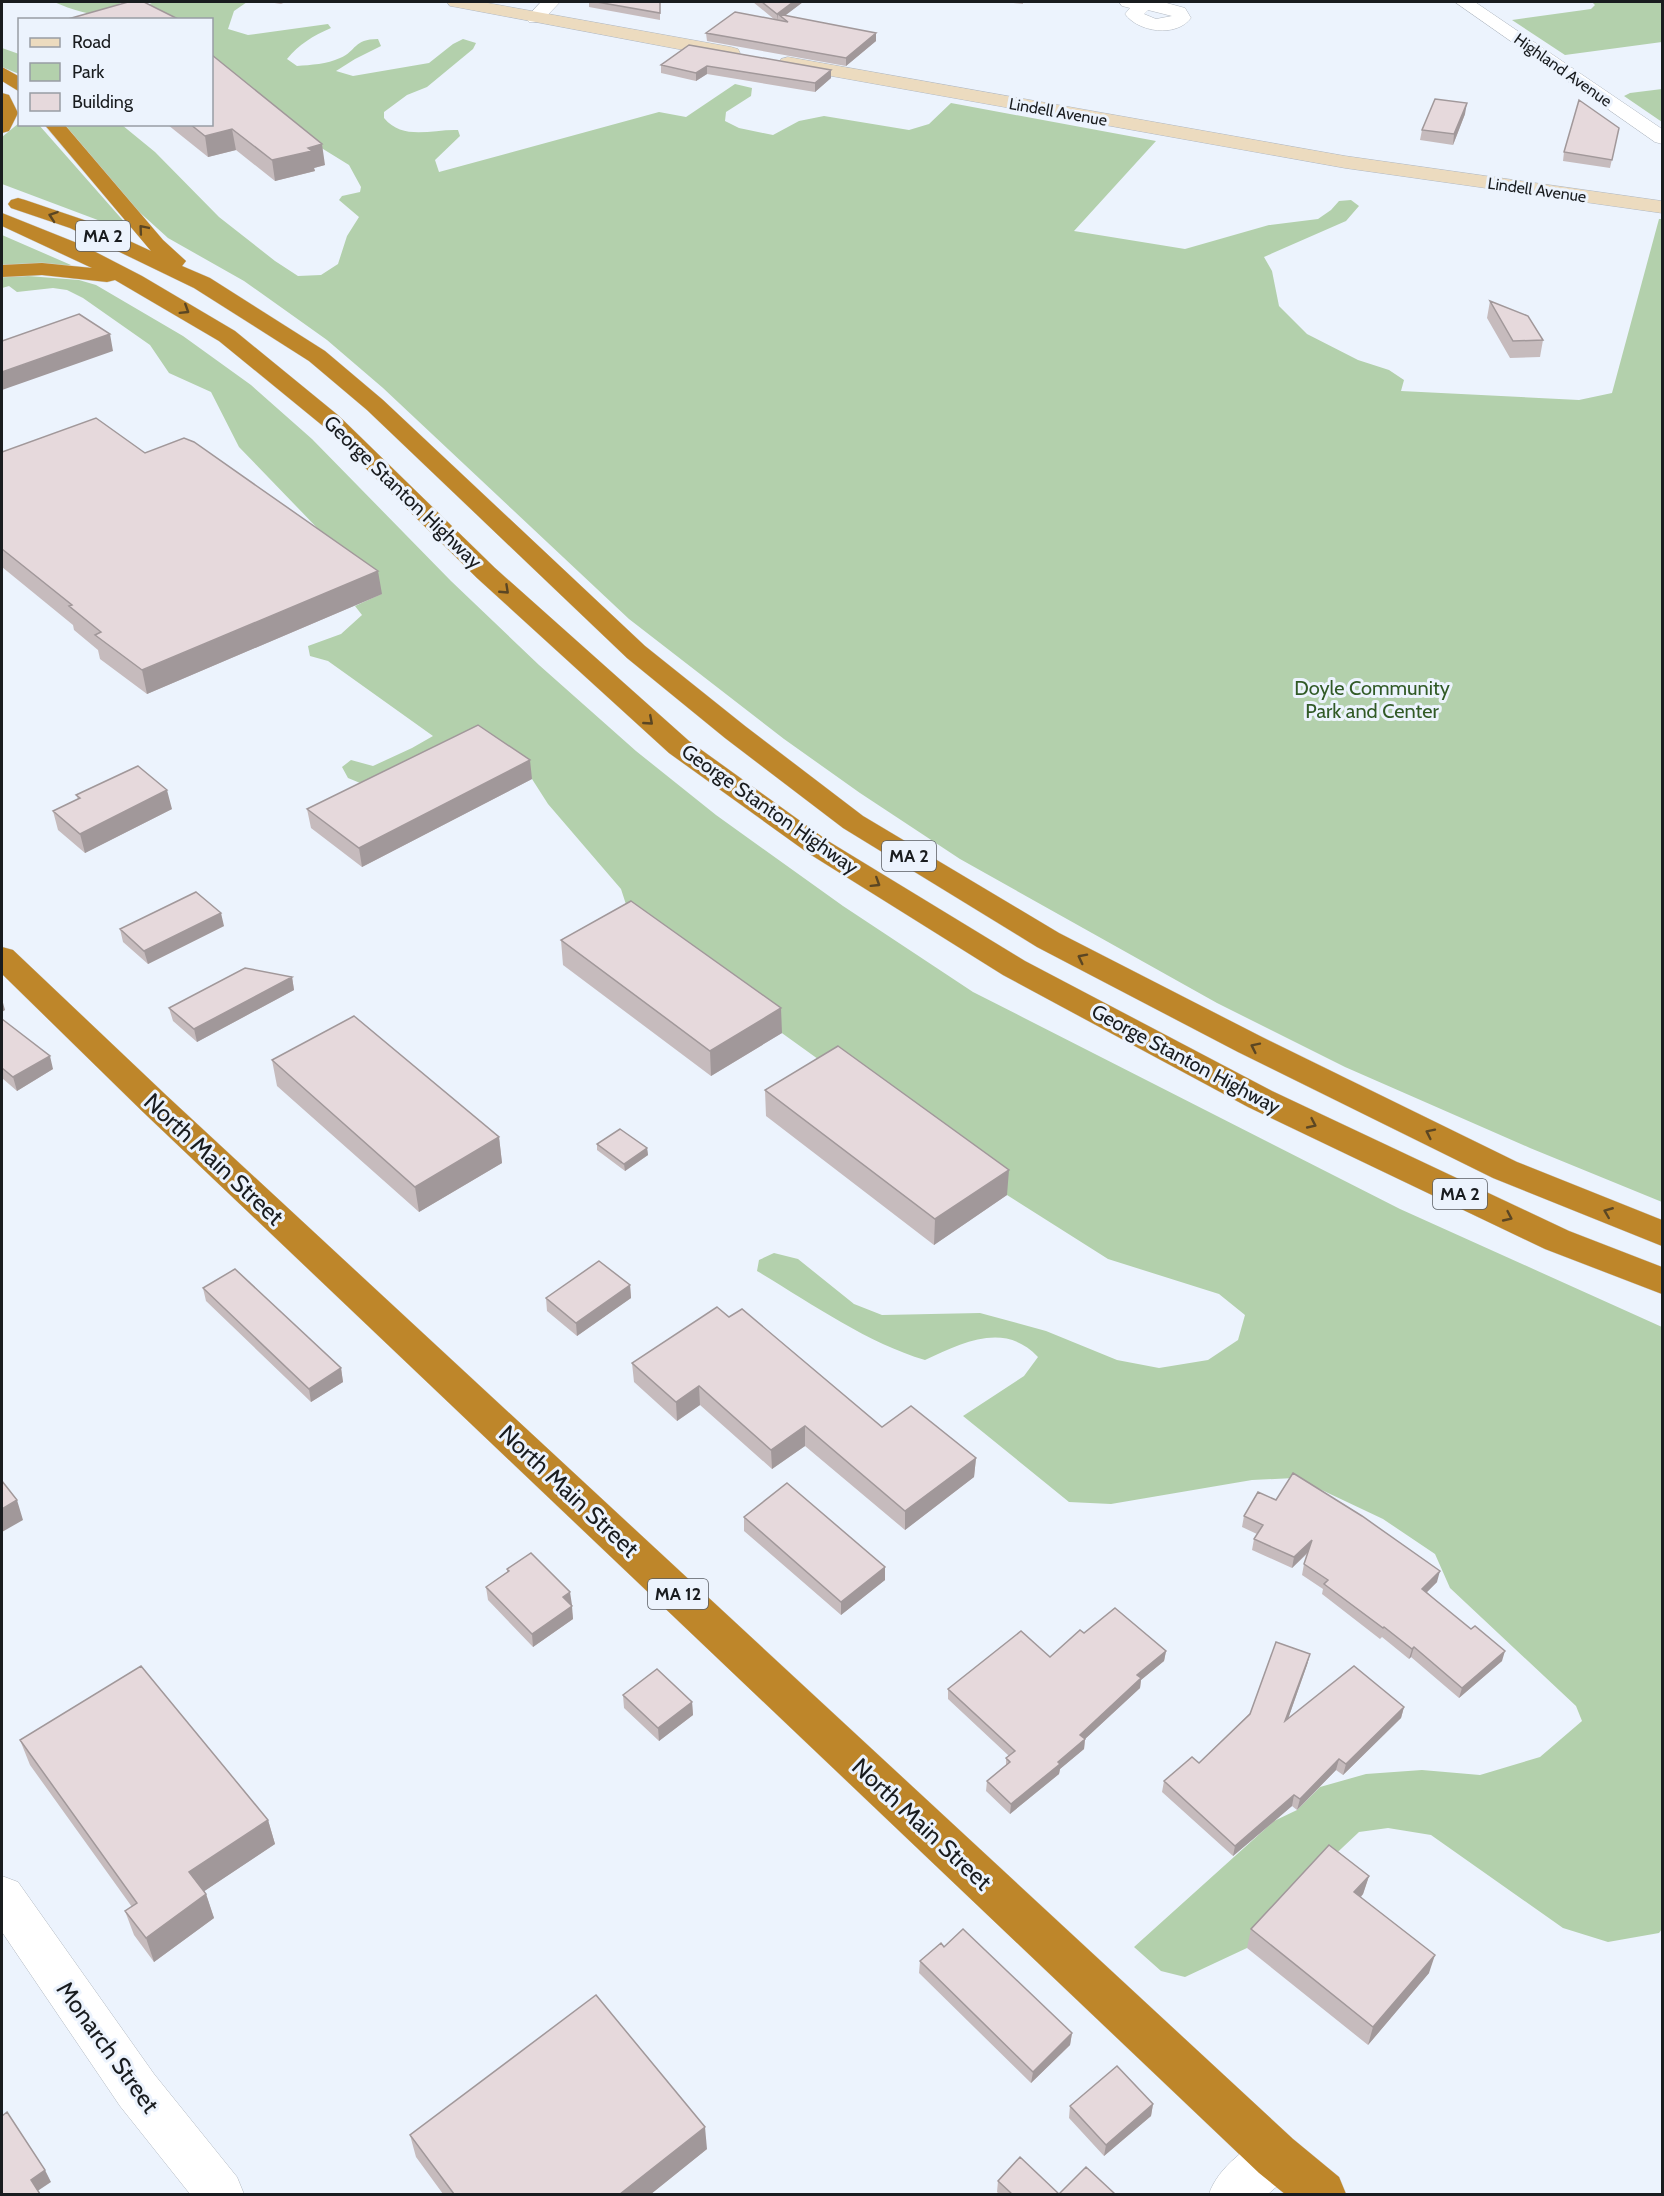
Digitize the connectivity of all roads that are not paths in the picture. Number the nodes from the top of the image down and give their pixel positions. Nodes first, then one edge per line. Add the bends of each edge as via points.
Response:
1 (456, 2) edge
2 (551, 2) edge
3 (1464, 2) edge
4 (535, 18) junction
5 (746, 56) edge
6 (770, 60) edge
7 (2, 73) edge
8 (18, 85) edge
9 (2, 99) edge
10 (55, 126) edge
11 (2, 127) edge
12 (1662, 138) edge
13 (2, 198) edge
14 (1662, 207) edge
15 (2, 219) edge
16 (2, 270) edge
17 (134, 281) junction
18 (201, 283) junction
19 (2, 957) edge
20 (1662, 1234) edge
21 (1662, 1281) edge
22 (2, 1896) edge
23 (1276, 2156) junction
24 (220, 2194) edge
25 (1233, 2194) edge
26 (1322, 2194) edge

1 - 4 street
2 - 4 street
3 - 12 street, Highland Avenue
4 - 5 street
6 - 14 street, Lindell Avenue via 1345,162
7 - 8 highway
9 - 11 highway via 9,112
18 -> 10 highway via 156,244
18 -> 13 highway, George Stanton Highway / MA 2 via 77,224
15 - 17 highway, George Stanton Highway / MA 2
16 - 17 highway via 70,271
17 -> 21 highway, George Stanton Highway / MA 2 via 227,336 331,421 581,662 679,747 818,847 1014,968 1260,1099 1557,1240
20 -> 18 highway, George Stanton Highway / MA 2 via 1505,1170 1228,1033 1048,940 853,822 636,652 375,405 317,356
19 - 23 highway, North Main Street / MA 12
22 - 24 street, Monarch Street via 136,2090
23 - 25 street
23 - 26 highway, North Main Street / MA 12

